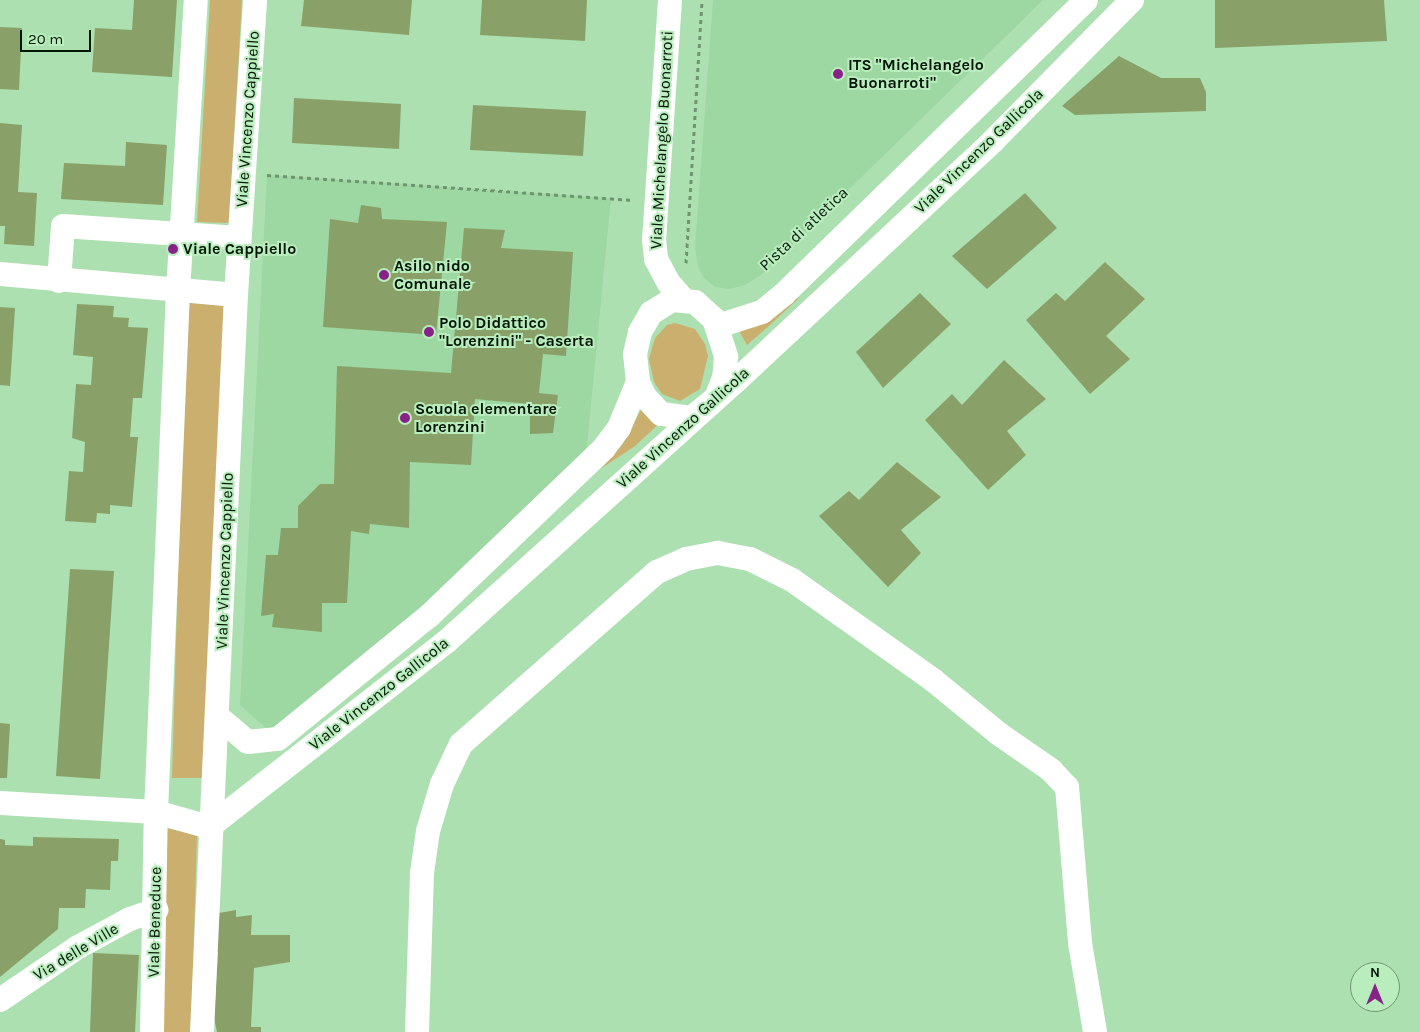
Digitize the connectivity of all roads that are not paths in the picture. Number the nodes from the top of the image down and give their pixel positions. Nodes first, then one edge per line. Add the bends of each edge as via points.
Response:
1 (196, 0) edge
2 (255, 0) edge
3 (670, 0) edge
4 (1086, 0) edge
5 (1132, 0) edge
6 (181, 235) junction
7 (239, 238) junction
8 (0, 274) edge
9 (59, 281) junction
10 (178, 290) junction
11 (236, 295) junction
12 (684, 300) junction
13 (718, 326) junction
14 (638, 382) junction
15 (705, 407) junction
16 (218, 717) junction
17 (0, 803) edge
18 (156, 812) junction
19 (209, 827) junction
20 (156, 910) junction
21 (0, 1000) edge
22 (152, 1032) edge
23 (202, 1032) edge
24 (417, 1032) edge
25 (1095, 1032) edge

1 - 6 street
2 - 7 street, Viale Vincenzo Cappiello
3 - 12 street, Viale Michelangelo Buonarroti via 656,201 656,259 669,283
4 - 13 street, Viale Vincenzo Gallicola via 784,294 762,312
5 - 15 street, Viale Vincenzo Gallicola via 993,140
6 - 7 street
6 - 9 street via 63,226
6 - 10 street
7 - 11 street, Viale Vincenzo Cappiello
8 - 9 street
9 - 10 street
10 - 11 street
10 - 18 street
11 - 16 street, Viale Vincenzo Cappiello
12 - 13 street, Viale Michelangelo Buonarroti via 696,302
12 - 14 street, Viale Michelangelo Buonarroti via 672,300 651,313 640,332 635,354
13 - 15 street, Viale Michelangelo Buonarroti via 726,357 724,378 716,398
14 - 15 street, Viale Michelangelo Buonarroti via 645,397 661,414 691,418
14 - 16 street, Viale Vincenzo Gallicola via 619,428 604,448 429,616 278,739 248,742
15 - 19 street, Viale Vincenzo Gallicola via 446,642
16 - 19 street, Viale Vincenzo Cappiello
17 - 18 street
18 - 19 street
18 - 20 street, Viale Beneduce
19 - 23 street
20 - 21 street, Via delle Ville via 130,919 78,947
20 - 22 street, Viale Beneduce
24 - 25 street via 422,873 428,831 442,784 461,744 657,572 686,559 718,553 750,559 792,580 933,680 999,734 1051,770 1067,787 1080,943

